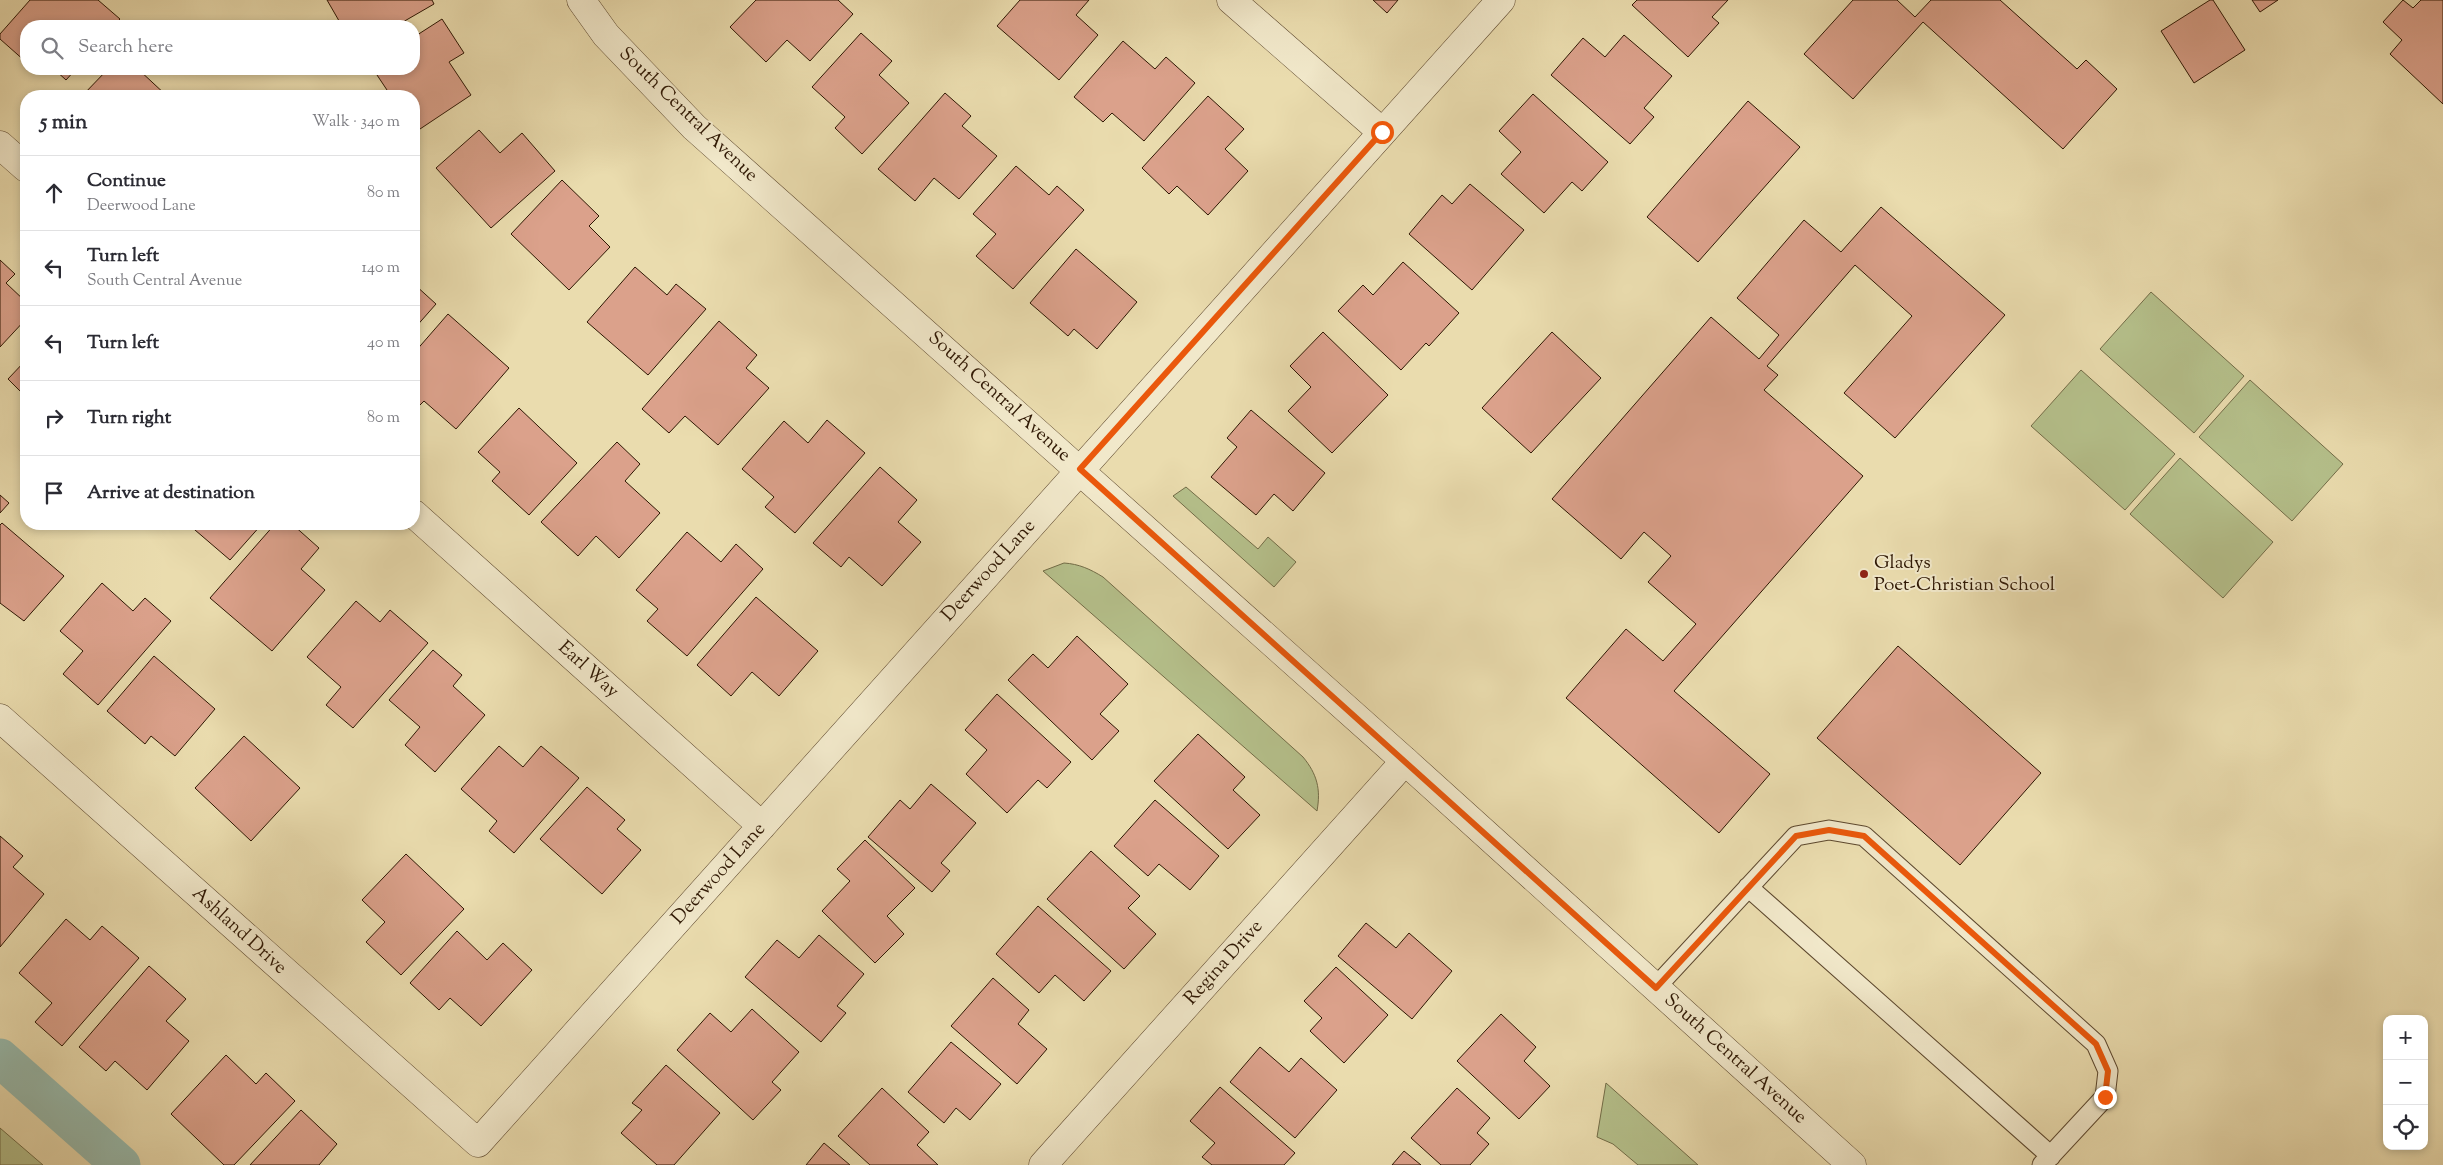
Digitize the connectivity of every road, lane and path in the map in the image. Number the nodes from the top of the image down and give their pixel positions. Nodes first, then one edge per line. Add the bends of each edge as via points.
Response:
1 (581, 0) edge
2 (1231, 0) edge
3 (1501, 0) edge
4 (1382, 132) junction
5 (0, 144) edge
6 (20, 162) edge
7 (1080, 469) junction
8 (420, 519) edge
9 (0, 718) edge
10 (1405, 761) junction
11 (762, 826) junction
12 (1748, 887) junction
13 (1656, 988) junction
14 (478, 1144) joint
15 (2046, 1160) edge
16 (1043, 1165) edge
17 (1852, 1165) edge

1 - 7 street, South Central Avenue via 606,35 694,127
2 - 4 street
3 - 4 street, Deerwood Lane
4 - 7 street, Deerwood Lane
5 - 6 street
7 - 10 street, South Central Avenue
7 - 11 street, Deerwood Lane
8 - 11 street, Earl Way
9 - 14 street, Ashland Drive
10 - 13 street, South Central Avenue
10 - 16 street, Regina Drive
11 - 14 street, Deerwood Lane
12 - 13 lane
12 - 15 lane
12 - 15 lane via 1796,836 1829,830 1864,836 2096,1044 2108,1071 2105,1097
13 - 17 street, South Central Avenue

